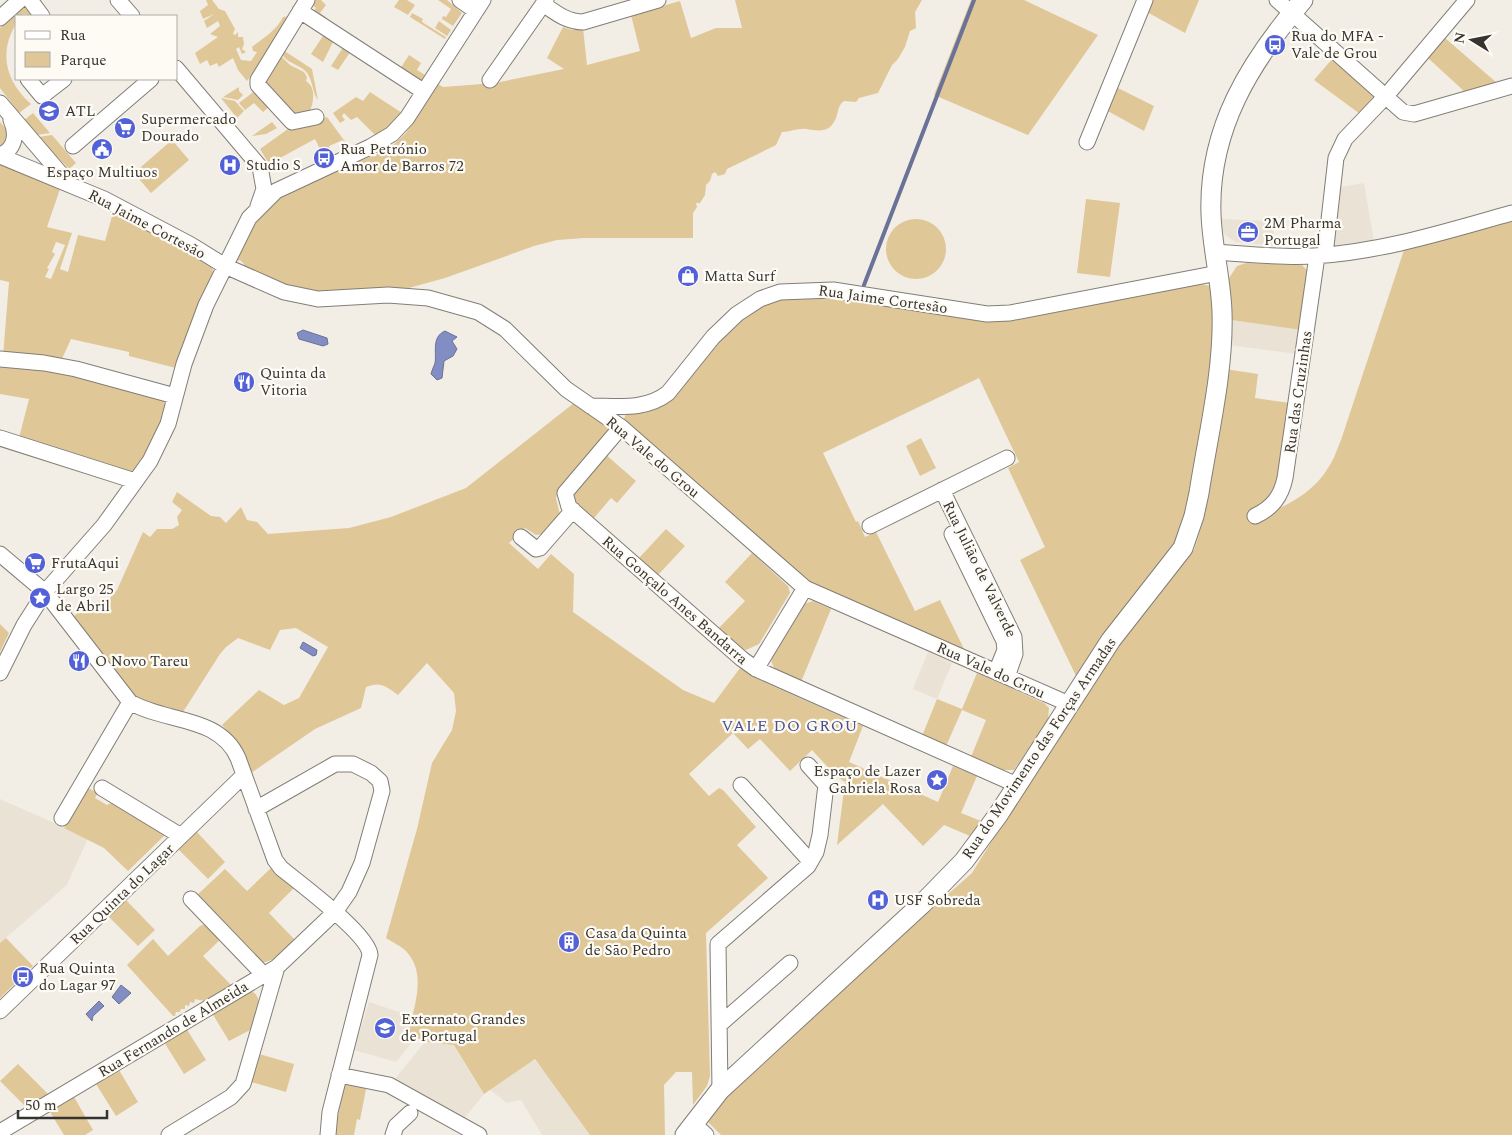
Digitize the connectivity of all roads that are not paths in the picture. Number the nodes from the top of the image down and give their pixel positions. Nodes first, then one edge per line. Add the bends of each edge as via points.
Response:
1 (20, 0) edge
2 (30, 0) edge
3 (118, 0) edge
4 (460, 0) edge
5 (658, 0) edge
6 (1145, 0) edge
7 (1277, 0) edge
8 (1467, 0) edge
9 (545, 2) edge
10 (304, 5) edge
11 (480, 5) edge
12 (1298, 7) edge
13 (41, 15) edge
14 (131, 15) edge
15 (0, 18) edge
16 (178, 70) edge
17 (29, 80) edge
18 (63, 80) edge
19 (150, 80) edge
20 (490, 80) dead end
21 (1512, 86) edge
22 (423, 91) junction
23 (1386, 96) junction
24 (0, 103) edge
25 (10, 116) junction
26 (316, 117) dead end
27 (1087, 142) dead end
28 (73, 146) dead end
29 (0, 156) edge
30 (70, 185) junction
31 (258, 207) junction
32 (1512, 213) edge
33 (1215, 252) junction
34 (1321, 255) junction
35 (225, 266) junction
36 (1218, 273) junction
37 (0, 359) edge
38 (175, 396) junction
39 (590, 406) junction
40 (620, 427) junction
41 (0, 438) edge
42 (1007, 458) dead end
43 (136, 481) junction
44 (938, 492) junction
45 (573, 510) junction
46 (1255, 516) dead end
47 (870, 526) dead end
48 (521, 537) dead end
49 (1, 554) edge
50 (804, 588) junction
51 (45, 592) junction
52 (756, 669) junction
53 (0, 672) edge
54 (1001, 675) junction
55 (130, 702) junction
56 (1069, 704) junction
57 (808, 765) dead end
58 (243, 776) junction
59 (741, 784) dead end
60 (1017, 785) junction
61 (102, 788) dead end
62 (256, 809) junction
63 (62, 818) dead end
64 (181, 836) junction
65 (810, 861) junction
66 (191, 899) dead end
67 (335, 912) junction
68 (790, 963) dead end
69 (271, 971) junction
70 (0, 1012) edge
71 (718, 1025) junction
72 (339, 1076) junction
73 (720, 1090) junction
74 (410, 1113) dead end
75 (695, 1131) edge
76 (0, 1132) edge
77 (169, 1135) edge
78 (328, 1135) edge
79 (392, 1135) edge
80 (479, 1135) edge

1 - 15 street
2 - 13 street
3 - 14 street
4 - 11 street
5 - 9 street via 583,22 564,18
6 - 27 street
7 - 12 street
8 - 23 street, Rua das Cruzinhas
9 - 20 street
10 - 22 street
10 - 26 street via 259,74 258,85 292,122
11 - 22 street
12 - 23 street
12 - 33 main road, Rua do Movimento das Forças Armadas via 1257,58 1228,116 1211,196
16 - 31 street via 260,168 264,189
17 - 18 street via 42,96
19 - 28 street
21 - 23 street via 1414,114 1402,112
22 - 31 street via 407,118 392,134 291,182
23 - 34 street, Rua das Cruzinhas via 1345,140 1336,158
24 - 25 street, Rua Jaime Cortesão
25 - 29 street, Rua Jaime Cortesão via 15,137 10,149
25 - 30 street, Rua Jaime Cortesão
29 - 30 street
30 - 35 street, Rua Jaime Cortesão via 151,223
31 - 35 street via 241,231
32 - 34 street via 1392,244
33 - 34 street via 1296,257
33 - 36 main road, Rua do Movimento das Forças Armadas
34 - 46 street, Rua das Cruzinhas via 1283,487 1273,505
35 - 38 street via 194,335
35 - 39 street, Rua Vale do Grou via 302,297 333,300 388,295 419,297 478,312 505,329 566,389
36 - 39 street, Rua Jaime Cortesão via 1010,313 987,314 833,290 780,292 760,299 737,314 668,394 659,400 644,406
36 - 56 main road, Rua do Movimento das Forças Armadas via 1221,342 1199,493 1190,532 1183,548 1123,622
37 - 38 street via 76,369
38 - 43 street via 159,443
39 - 40 street, Rua Vale do Grou
40 - 45 street via 565,494
40 - 50 street, Rua Vale do Grou
41 - 43 street
42 - 44 street
43 - 51 street via 104,526
44 - 47 street
44 - 54 street, Rua Julião de Valverde via 1014,637 1015,654
45 - 48 street via 540,548 536,549
45 - 52 street, Rua Gonçalo Anes Bandarra
49 - 51 street
50 - 52 street
50 - 54 street, Rua Vale do Grou
51 - 53 street
51 - 55 street
52 - 60 street, Rua Gonçalo Anes Bandarra
54 - 56 street, Rua Vale do Grou
55 - 58 street via 150,712 214,731 230,744
55 - 63 street
56 - 60 main road, Rua do Movimento das Forças Armadas
57 - 65 street via 826,785 820,835
58 - 62 street
58 - 64 street, Rua Quinta do Lagar
59 - 65 street
60 - 73 main road, Rua do Movimento das Forças Armadas via 976,846 949,879
61 - 64 street
62 - 67 street via 281,868
62 - 67 street, Rua Fernando de Almeida via 335,764 353,764 377,777 382,786 381,798 362,863 349,892
64 - 70 street, Rua Quinta do Lagar
65 - 71 street via 718,944
66 - 69 street
67 - 69 street, Rua Fernando de Almeida
67 - 72 street via 367,944 370,955
68 - 71 street
69 - 76 street, Rua Fernando de Almeida
69 - 77 street via 242,1084 231,1097
71 - 73 street
72 - 78 street
72 - 80 street via 389,1085
73 - 75 main road, Rua do Movimento das Forças Armadas
74 - 79 street via 396,1126

